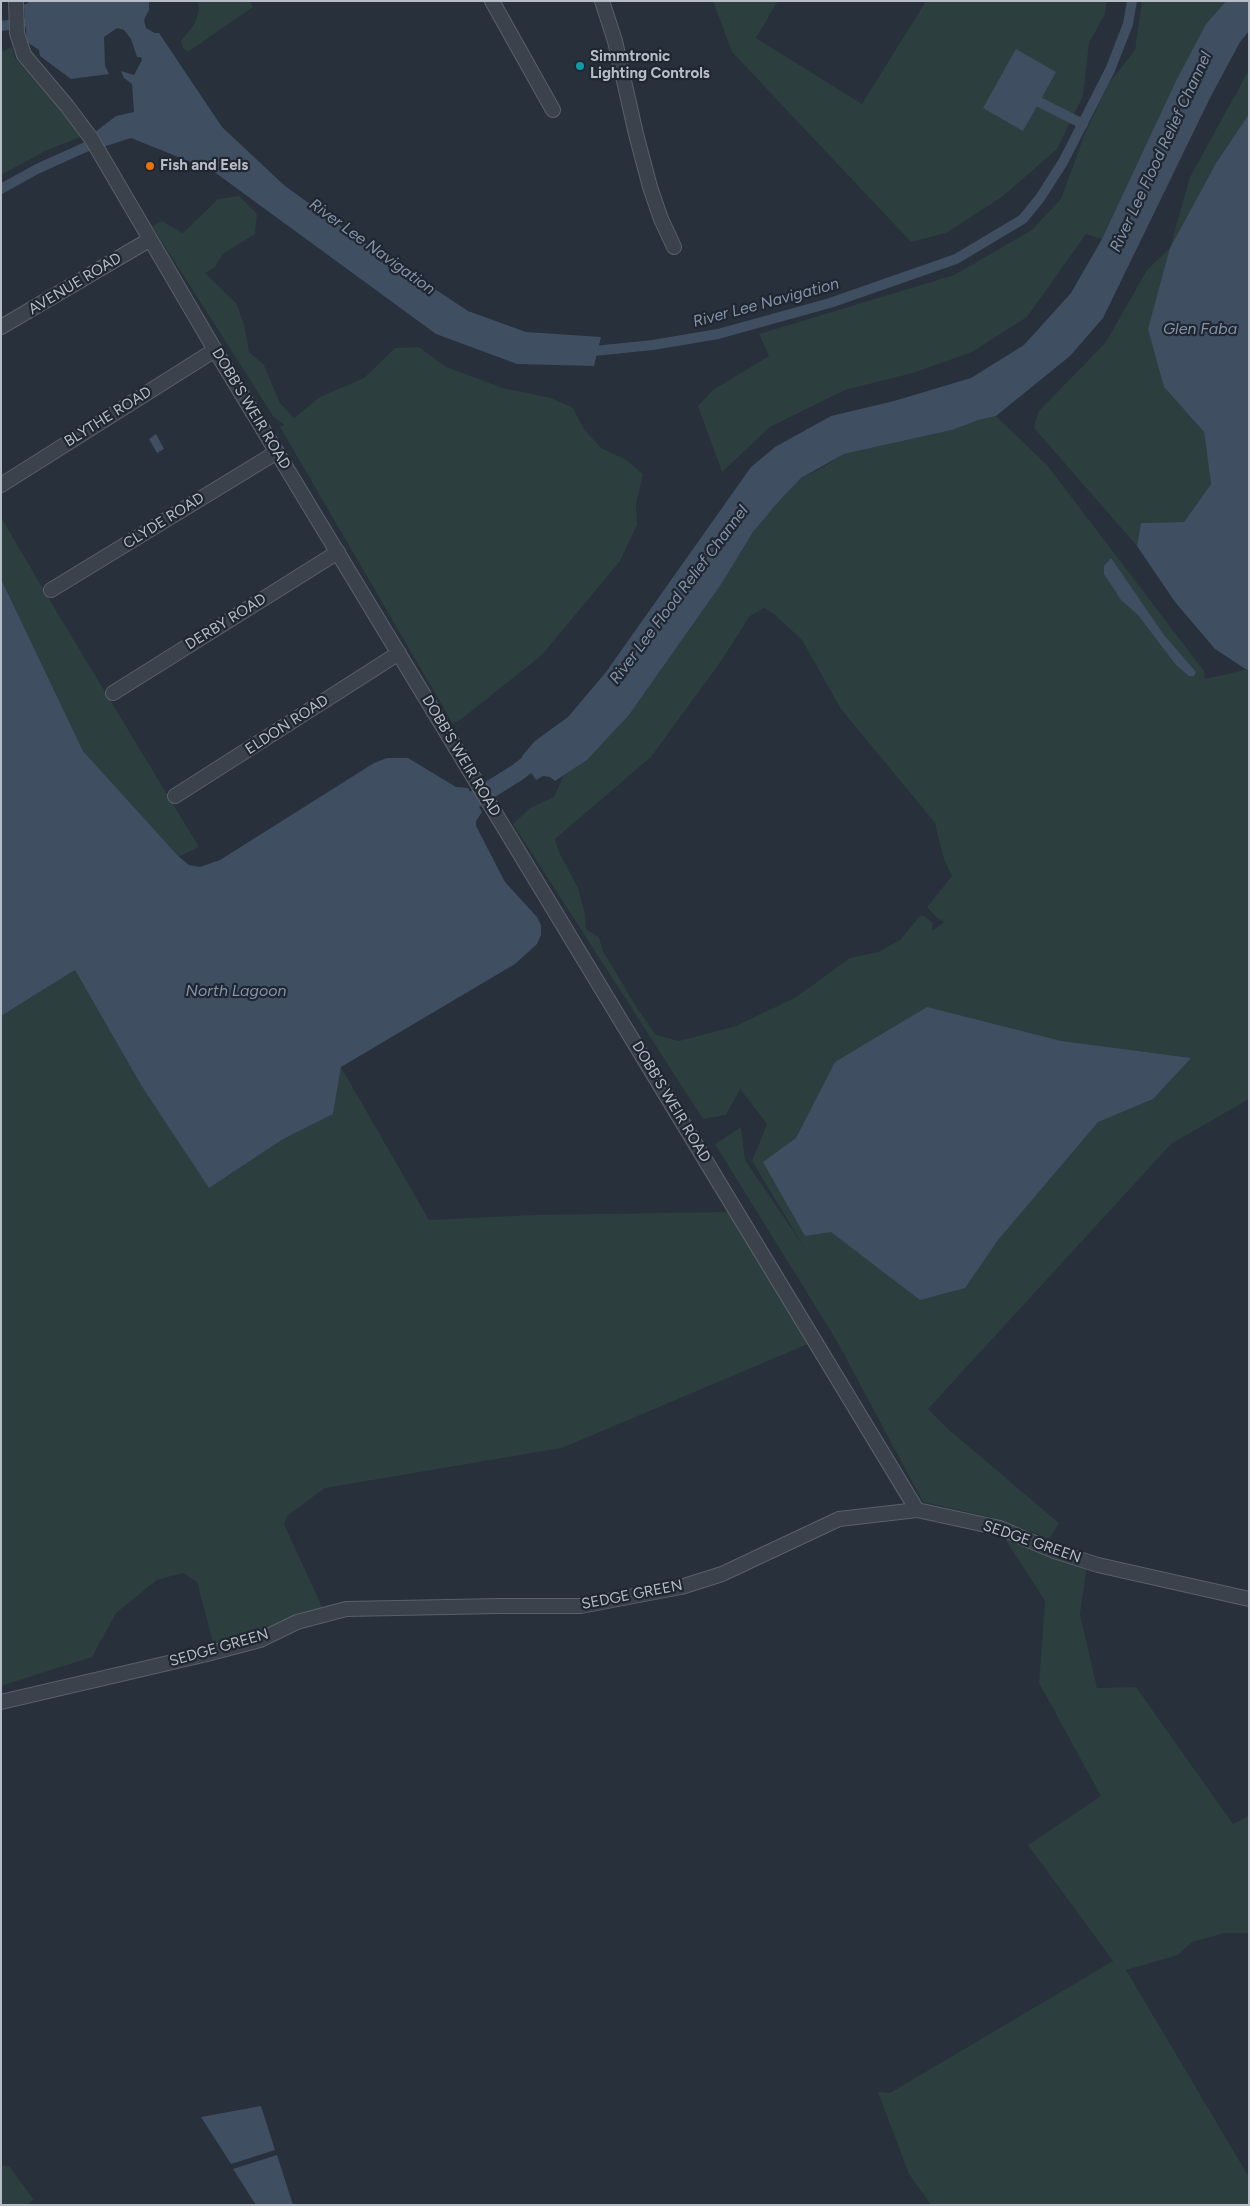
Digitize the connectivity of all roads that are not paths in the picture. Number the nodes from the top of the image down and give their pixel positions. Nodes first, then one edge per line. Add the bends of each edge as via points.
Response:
1 (492, 1) edge
2 (602, 1) edge
3 (16, 3) edge
4 (553, 110) dead end
5 (149, 240) junction
6 (674, 247) dead end
7 (1, 327) edge
8 (215, 350) junction
9 (277, 452) junction
10 (1, 485) edge
11 (338, 552) junction
12 (51, 590) dead end
13 (399, 654) junction
14 (113, 692) dead end
15 (175, 796) dead end
16 (917, 1510) junction
17 (1249, 1599) edge
18 (1, 1702) edge

1 - 4 street
2 - 6 street via 615,41 650,187
3 - 5 street, DOBB'S WEIR ROAD via 17,33 28,61 89,136
5 - 7 street, AVENUE ROAD
5 - 8 street, DOBB'S WEIR ROAD
8 - 9 street, DOBB'S WEIR ROAD
8 - 10 street, BLYTHE ROAD
9 - 11 street, DOBB'S WEIR ROAD
9 - 12 street, CLYDE ROAD
11 - 13 street, DOBB'S WEIR ROAD
11 - 14 street, DERBY ROAD
13 - 15 street, ELDON ROAD
13 - 16 street, DOBB'S WEIR ROAD
16 - 17 street, SEDGE GREEN via 1000,1528 1098,1565
16 - 18 street, SEDGE GREEN via 839,1519 722,1574 681,1587 581,1606 346,1609 297,1622 260,1640

